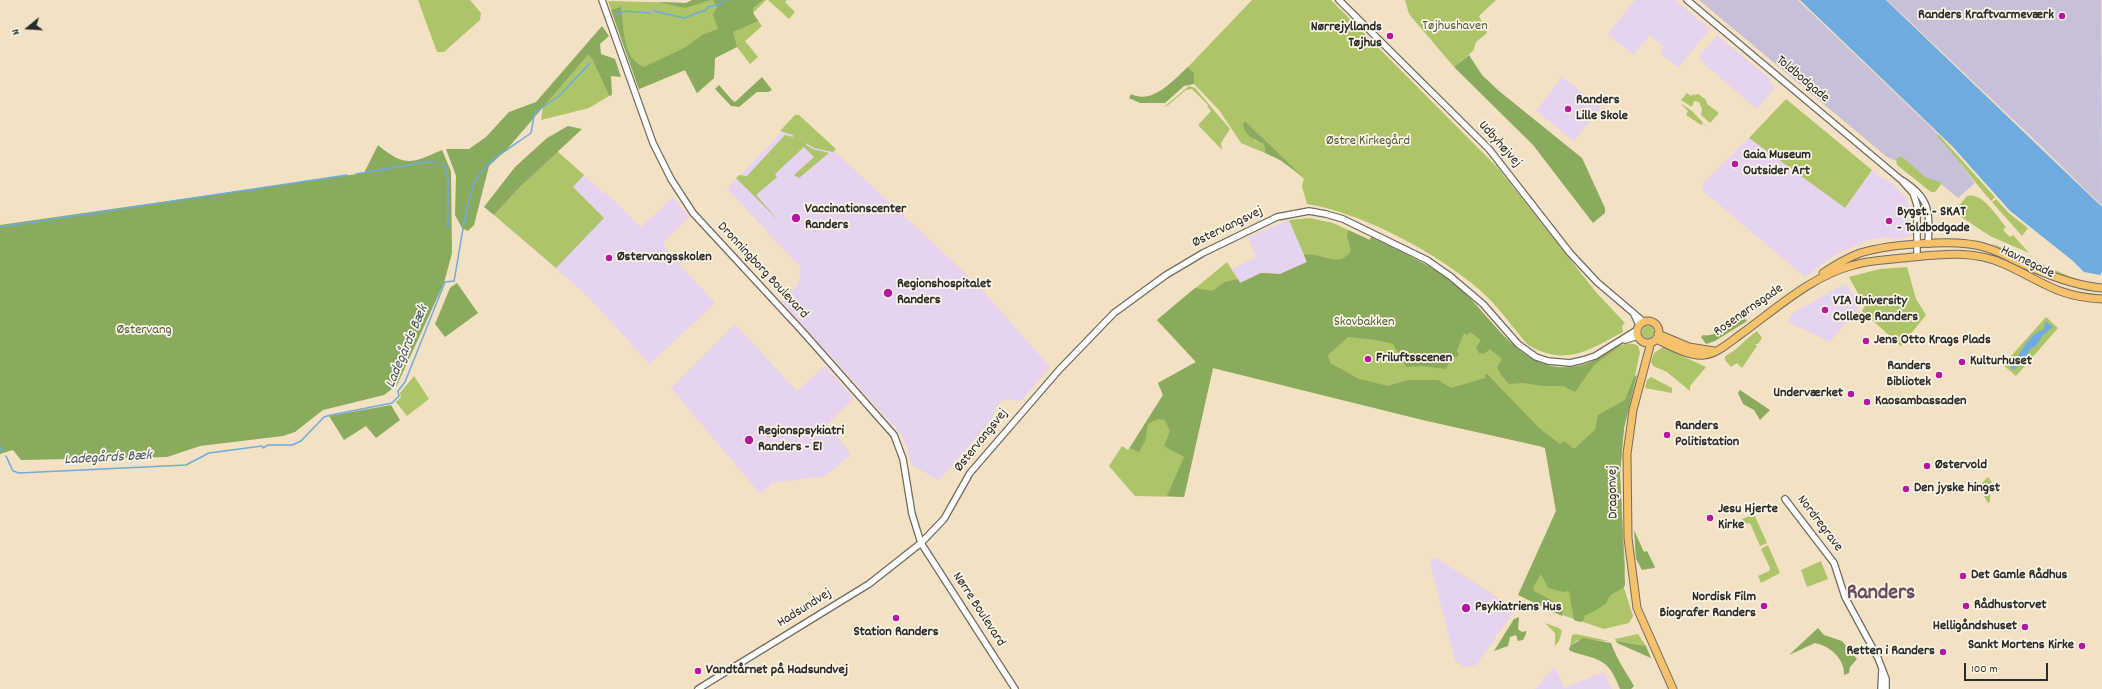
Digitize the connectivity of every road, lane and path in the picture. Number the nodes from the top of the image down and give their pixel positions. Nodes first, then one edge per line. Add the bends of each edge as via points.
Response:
1 (602, 0) edge
2 (1339, 0) edge
3 (1687, 0) edge
4 (1900, 179) junction
5 (1928, 244) junction
6 (1918, 245) junction
7 (1917, 257) junction
8 (2102, 288) edge
9 (1799, 291) junction
10 (2102, 299) edge
11 (1640, 329) junction
12 (1652, 339) junction
13 (1785, 499) dead end
14 (921, 543) junction
15 (1882, 670) junction
16 (698, 689) edge
17 (1015, 689) edge
18 (1673, 689) edge
19 (1881, 689) edge
20 (1886, 689) edge

1 - 14 street, Dronningborg Boulevard via 660,161 688,206 894,435 903,459 912,514
2 - 11 street, Udbyhøjvej via 1489,149 1570,253 1597,282 1633,312
3 - 4 street, Toldbodgade
4 - 5 street, Toldbodgade via 1925,200 1928,209
4 - 6 street, Toldbodgade via 1917,201
5 - 6 main road, Havnegade
5 - 8 main road, Havnegade via 1959,242 1980,246 2035,269 2079,284
6 - 7 street, Toldbodgade
6 - 9 main road, Rosenørnsgade via 1859,253 1839,262
7 - 9 main road, Rosenørnsgade via 1854,264 1833,272
7 - 10 main road, Havnegade via 1957,254 1981,256 2003,263 2060,293
9 - 12 main road, Rosenørnsgade via 1714,351
11 - 12 main road
11 - 12 main road via 1654,324
11 - 14 street, Østervangsvej via 1595,356 1570,362 1548,361 1536,357 1518,344 1469,291 1427,260 1343,219 1326,214 1308,211 1277,217 1166,275 1114,313 1059,370 970,473 944,519
12 - 18 main road, Dragonvej via 1633,410 1627,454 1626,488 1632,580 1638,608
13 - 15 street, Nordregrave via 1834,563 1844,597 1873,645
14 - 16 street, Hadsundvej via 869,584
14 - 17 street, Nørre Boulevard
15 - 19 street
15 - 20 street via 1886,679

